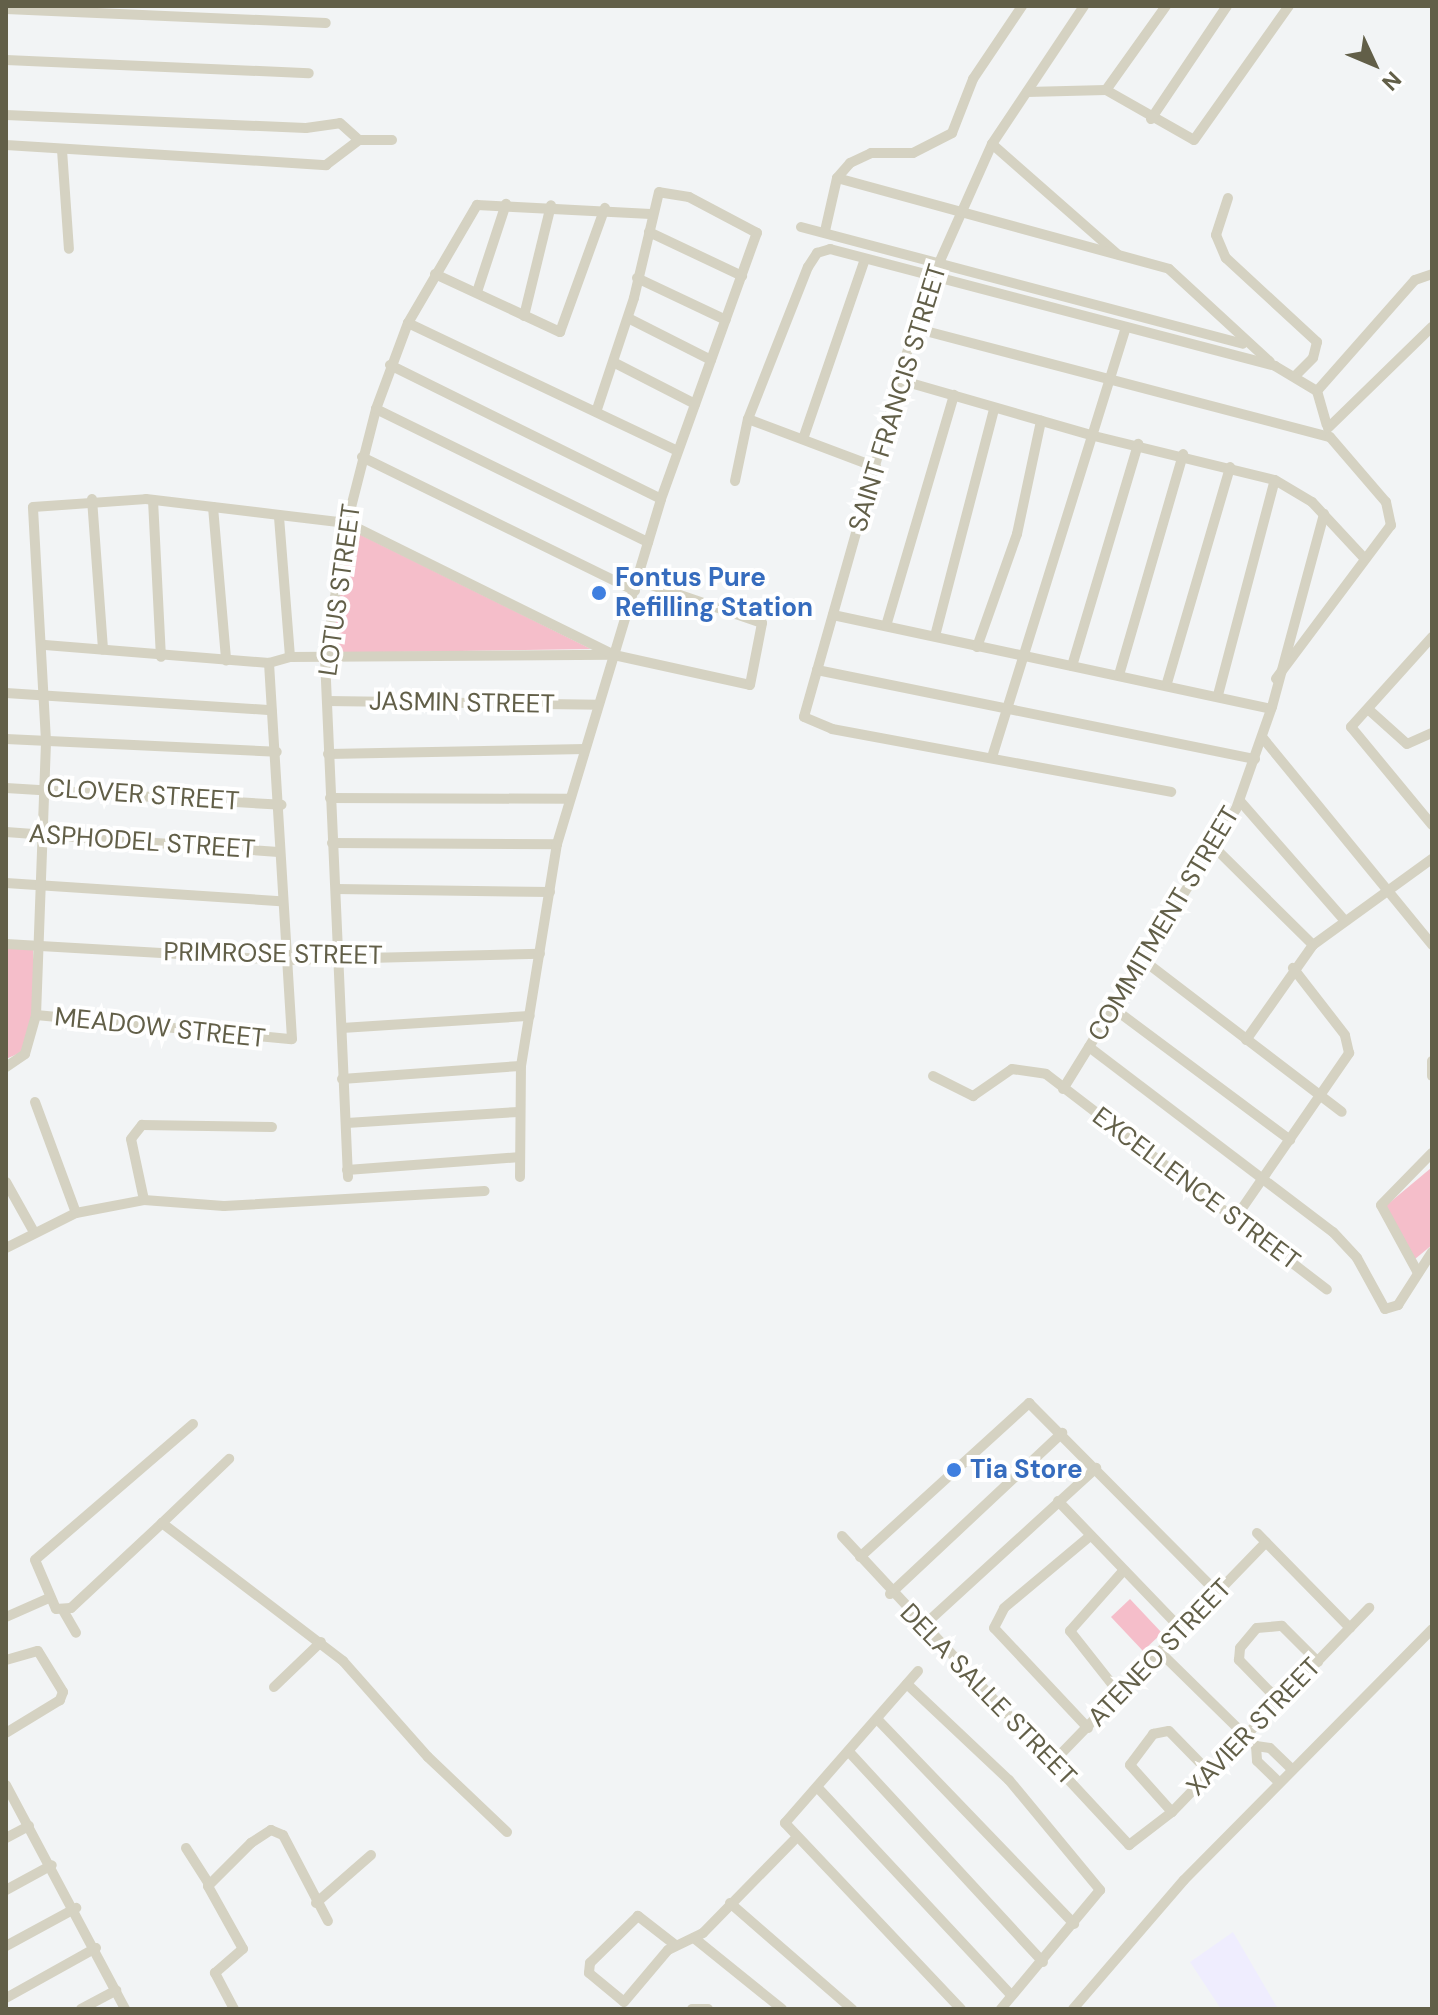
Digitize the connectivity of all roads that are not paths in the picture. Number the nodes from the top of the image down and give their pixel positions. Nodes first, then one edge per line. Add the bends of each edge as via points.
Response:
1 (1022, 6) edge
2 (1084, 6) edge
3 (1154, 6) edge
4 (1166, 6) edge
5 (1227, 6) edge
6 (1289, 6) edge
7 (6, 9) edge
8 (326, 23) dead end
9 (1149, 30) junction
10 (6, 60) edge
11 (309, 73) dead end
12 (1106, 90) junction
13 (1027, 92) junction
14 (6, 115) edge
15 (1151, 119) junction
16 (359, 140) junction
17 (392, 140) dead end
18 (992, 144) junction
19 (6, 145) edge
20 (62, 150) junction
21 (837, 178) junction
22 (1228, 198) dead end
23 (506, 204) junction
24 (551, 205) junction
25 (605, 208) junction
26 (960, 211) junction
27 (651, 214) junction
28 (801, 227) dead end
29 (825, 231) junction
30 (649, 232) junction
31 (69, 249) dead end
32 (1120, 257) junction
33 (865, 259) junction
34 (939, 263) junction
35 (435, 274) junction
36 (1432, 274) edge
37 (934, 275) junction
38 (742, 276) junction
39 (637, 278) junction
40 (477, 292) junction
41 (524, 316) junction
42 (628, 318) junction
43 (726, 320) junction
44 (408, 323) junction
45 (1432, 327) edge
46 (914, 328) junction
47 (1125, 329) junction
48 (1245, 344) junction
49 (711, 360) junction
50 (615, 363) junction
51 (390, 365) junction
52 (1275, 366) junction
53 (1295, 376) junction
54 (900, 380) junction
55 (1110, 381) junction
56 (1317, 391) junction
57 (954, 395) junction
58 (695, 404) junction
59 (376, 409) junction
60 (994, 410) junction
61 (596, 412) junction
62 (748, 419) junction
63 (1041, 421) junction
64 (1327, 425) junction
65 (1090, 435) junction
66 (1330, 437) junction
67 (803, 439) junction
68 (1138, 444) junction
69 (677, 451) junction
70 (1183, 454) junction
71 (362, 457) junction
72 (876, 467) junction
73 (1230, 467) junction
74 (1275, 480) junction
75 (735, 481) dead end
76 (92, 499) junction
77 (661, 499) junction
78 (153, 500) junction
79 (213, 507) junction
80 (1324, 514) junction
81 (279, 517) junction
82 (347, 523) junction
83 (648, 542) junction
84 (1364, 558) junction
85 (637, 586) junction
86 (833, 615) junction
87 (886, 626) junction
88 (935, 636) junction
89 (1432, 637) edge
90 (45, 645) junction
91 (977, 647) junction
92 (103, 650) junction
93 (614, 655) junction
94 (161, 657) junction
95 (290, 657) junction
96 (1025, 657) junction
97 (325, 658) junction
98 (226, 660) junction
99 (269, 663) junction
100 (1072, 666) junction
101 (817, 670) junction
102 (1119, 675) junction
103 (1276, 679) junction
104 (1167, 683) junction
105 (6, 693) edge
106 (45, 693) junction
107 (1218, 695) junction
108 (327, 701) junction
109 (598, 705) junction
110 (1008, 709) junction
111 (1271, 709) junction
112 (1368, 709) junction
113 (271, 710) junction
114 (1432, 733) edge
115 (1262, 737) junction
116 (6, 739) edge
117 (46, 741) junction
118 (585, 749) junction
119 (277, 752) junction
120 (328, 754) junction
121 (993, 754) junction
122 (1255, 759) junction
123 (6, 788) edge
124 (46, 788) junction
125 (1171, 792) dead end
126 (330, 798) junction
127 (570, 799) junction
128 (1240, 801) junction
129 (281, 805) junction
130 (1432, 825) edge
131 (6, 832) edge
132 (41, 833) junction
133 (332, 843) junction
134 (557, 844) junction
135 (1215, 848) junction
136 (278, 852) junction
137 (1432, 859) edge
138 (6, 883) edge
139 (39, 884) junction
140 (336, 889) junction
141 (550, 892) junction
142 (1387, 892) junction
143 (280, 901) junction
144 (1345, 921) junction
145 (6, 944) edge
146 (35, 944) junction
147 (1313, 945) junction
148 (1432, 945) edge
149 (540, 954) junction
150 (336, 959) junction
151 (286, 960) junction
152 (1143, 960) junction
153 (1293, 968) junction
154 (1113, 1008) junction
155 (36, 1015) junction
156 (530, 1016) junction
157 (342, 1028) junction
158 (1246, 1040) junction
159 (1089, 1047) junction
160 (1432, 1061) edge
161 (521, 1066) junction
162 (6, 1067) edge
163 (933, 1076) dead end
164 (1432, 1076) edge
165 (342, 1079) junction
166 (1063, 1089) junction
167 (1321, 1096) junction
168 (35, 1102) dead end
169 (519, 1112) junction
170 (1342, 1112) dead end
171 (347, 1123) junction
172 (272, 1127) dead end
173 (1290, 1140) junction
174 (518, 1157) junction
175 (1430, 1158) edge
176 (520, 1177) dead end
177 (1264, 1179) junction
178 (6, 1182) edge
179 (485, 1191) dead end
180 (144, 1200) junction
181 (76, 1213) junction
182 (1234, 1220) junction
183 (34, 1232) junction
184 (6, 1248) edge
185 (1432, 1252) edge
186 (1418, 1273) junction
187 (1327, 1290) dead end
188 (193, 1424) dead end
189 (1062, 1433) junction
190 (229, 1459) dead end
191 (1096, 1468) junction
192 (1058, 1501) junction
193 (162, 1523) junction
194 (1257, 1533) dead end
195 (842, 1536) dead end
196 (1090, 1536) junction
197 (1266, 1542) junction
198 (860, 1557) junction
199 (1124, 1570) junction
200 (890, 1594) junction
201 (1219, 1594) junction
202 (49, 1598) junction
203 (1369, 1608) dead end
204 (64, 1612) junction
205 (6, 1617) edge
206 (922, 1627) junction
207 (1350, 1628) junction
208 (1432, 1629) edge
209 (1184, 1632) junction
210 (76, 1633) dead end
211 (321, 1642) junction
212 (1163, 1655) junction
213 (6, 1660) edge
214 (1318, 1662) junction
215 (918, 1671) dead end
216 (907, 1684) junction
217 (274, 1687) dead end
218 (1119, 1693) junction
219 (1280, 1702) junction
220 (878, 1720) junction
221 (1088, 1728) junction
222 (6, 1733) edge
223 (1247, 1738) junction
224 (1256, 1746) junction
225 (851, 1754) junction
226 (1053, 1762) junction
227 (1292, 1769) junction
228 (1209, 1772) junction
229 (1279, 1782) junction
230 (6, 1785) edge
231 (818, 1788) junction
232 (1172, 1812) junction
233 (29, 1826) junction
234 (507, 1832) dead end
235 (797, 1837) junction
236 (6, 1838) edge
237 (1138, 1844) joint
238 (186, 1848) dead end
239 (371, 1855) dead end
240 (52, 1865) junction
241 (209, 1884) junction
242 (6, 1890) edge
243 (316, 1903) junction
244 (730, 1903) junction
245 (76, 1908) junction
246 (328, 1921) dead end
247 (1074, 1924) junction
248 (694, 1938) junction
249 (674, 1944) junction
250 (6, 1946) edge
251 (96, 1948) junction
252 (1043, 1962) junction
253 (116, 1990) junction
254 (1012, 1996) junction
255 (6, 1998) edge
256 (627, 2006) edge
257 (81, 2009) edge
258 (125, 2009) edge
259 (234, 2009) edge
260 (692, 2009) edge
261 (708, 2009) edge
262 (782, 2009) edge
263 (852, 2009) edge
264 (961, 2009) edge
265 (1001, 2009) edge
266 (1073, 2009) edge

1 - 21 street via 973,79 952,133 913,153 871,153
2 - 13 street, SAINT FRANCIS STREET
3 - 9 street
4 - 9 street
5 - 15 street
6 - 15 street via 1206,131 1190,140
7 - 8 street
9 - 12 street
10 - 11 street
12 - 13 street
12 - 15 street
13 - 18 street, SAINT FRANCIS STREET
14 - 16 street via 295,127 340,123
16 - 17 street
16 - 20 street via 326,165
18 - 26 street, SAINT FRANCIS STREET
18 - 32 street
19 - 20 street
20 - 31 street
21 - 26 street
21 - 29 street
22 - 53 street via 1216,235 1226,258 1317,342 1313,358
23 - 24 street, LOTUS STREET
23 - 35 street, LOTUS STREET via 477,205
23 - 40 street
24 - 25 street, LOTUS STREET
24 - 41 street
25 - 27 street, LOTUS STREET
25 - 41 street via 565,328 554,332
26 - 32 street
26 - 34 street, SAINT FRANCIS STREET
27 - 30 street
27 - 38 street via 659,192 667,190 757,233
28 - 29 street
29 - 34 street
30 - 38 street
30 - 39 street
32 - 48 street via 1169,269
33 - 37 street
33 - 62 street via 830,249 812,259
33 - 67 street
34 - 37 street, SAINT FRANCIS STREET
34 - 48 street
35 - 40 street
35 - 44 street, LOTUS STREET
36 - 56 street via 1415,280
37 - 46 street, SAINT FRANCIS STREET
37 - 47 street
38 - 43 street
39 - 42 street
39 - 43 street
40 - 41 street
42 - 49 street
42 - 50 street
43 - 49 street
44 - 51 street, LOTUS STREET
44 - 61 street
45 - 64 street
46 - 54 street, SAINT FRANCIS STREET
46 - 55 street
47 - 52 street
47 - 55 street
48 - 52 street
49 - 58 street
50 - 58 street
50 - 61 street
51 - 59 street, LOTUS STREET
51 - 77 street
52 - 53 street
53 - 56 street
54 - 57 street
54 - 72 street, SAINT FRANCIS STREET
55 - 65 street
55 - 66 street
56 - 64 street
57 - 60 street
57 - 87 street
58 - 69 street
59 - 71 street, LOTUS STREET
59 - 83 street
60 - 63 street
60 - 88 street
61 - 69 street
62 - 67 street
62 - 75 street
63 - 65 street
63 - 91 street via 1017,534
64 - 66 street
65 - 68 street
65 - 96 street
66 - 84 street via 1393,514
67 - 72 street
68 - 70 street
68 - 100 street
69 - 77 street
70 - 73 street
70 - 102 street
71 - 82 street, LOTUS STREET
71 - 85 street
72 - 86 street, SAINT FRANCIS STREET
73 - 74 street
73 - 104 street
74 - 80 street
74 - 107 street
76 - 78 street
76 - 90 street via 40,502 30,515
76 - 92 street
77 - 83 street
78 - 79 street
78 - 94 street
79 - 81 street
79 - 98 street
80 - 84 street
80 - 103 street, COMMITMENT STREET
81 - 82 street
81 - 95 street
82 - 93 street
82 - 97 street, LOTUS STREET
83 - 85 street
84 - 103 street
85 - 93 street
85 - 93 street via 762,623 752,681 742,688
86 - 87 street
86 - 101 street, SAINT FRANCIS STREET
87 - 88 street
88 - 91 street
89 - 112 street
90 - 92 street
90 - 106 street
91 - 96 street
92 - 94 street
93 - 97 street
93 - 109 street
94 - 98 street
95 - 97 street
95 - 99 street
96 - 100 street
96 - 110 street
97 - 108 street, LOTUS STREET
98 - 99 street
99 - 113 street
100 - 102 street
101 - 110 street
101 - 121 street, SAINT FRANCIS STREET via 804,707 811,722
102 - 104 street
103 - 111 street, COMMITMENT STREET
104 - 107 street
105 - 106 street
106 - 113 street
106 - 117 street
107 - 111 street
108 - 109 street, JASMIN STREET
108 - 120 street, LOTUS STREET
109 - 118 street
110 - 121 street
110 - 122 street
111 - 115 street, COMMITMENT STREET
112 - 114 street via 1412,746
112 - 130 street via 1353,723 1352,732
113 - 119 street
115 - 122 street, COMMITMENT STREET
115 - 142 street
116 - 117 street
117 - 119 street
117 - 124 street
118 - 120 street
118 - 127 street
119 - 129 street
120 - 126 street, LOTUS STREET
121 - 125 street
122 - 128 street, COMMITMENT STREET
123 - 124 street, CLOVER STREET
124 - 129 street, CLOVER STREET
124 - 132 street
126 - 127 street
126 - 133 street, LOTUS STREET
127 - 134 street
128 - 135 street, COMMITMENT STREET
128 - 144 street
129 - 136 street
131 - 132 street, ASPHODEL STREET
132 - 136 street, ASPHODEL STREET
132 - 139 street
133 - 134 street
133 - 140 street, LOTUS STREET
134 - 141 street
135 - 147 street
135 - 152 street, COMMITMENT STREET
136 - 143 street
137 - 142 street
138 - 139 street
139 - 143 street
139 - 146 street
140 - 141 street
140 - 150 street, LOTUS STREET
141 - 149 street
142 - 144 street
142 - 148 street
143 - 151 street
144 - 147 street
145 - 146 street, PRIMROSE STREET
146 - 151 street, PRIMROSE STREET
146 - 155 street
147 - 153 street
149 - 150 street, PRIMROSE STREET
149 - 156 street
150 - 151 street, PRIMROSE STREET
150 - 157 street, LOTUS STREET
151 - 155 street, MEADOW STREET via 293,1035 285,1041
152 - 154 street, COMMITMENT STREET
152 - 158 street
153 - 158 street
153 - 167 street via 1350,1046
154 - 159 street, COMMITMENT STREET
154 - 173 street
155 - 162 street via 25,1054
156 - 157 street
156 - 161 street
157 - 165 street, LOTUS STREET
158 - 167 street
159 - 166 street, COMMITMENT STREET
159 - 177 street
160 - 164 street
161 - 165 street
161 - 169 street
163 - 166 street, EXCELLENCE STREET via 973,1096 993,1076 1028,1067
165 - 171 street, LOTUS STREET
166 - 182 street, EXCELLENCE STREET
167 - 170 street
167 - 173 street
168 - 181 street
169 - 171 street
169 - 174 street
171 - 174 street, LOTUS STREET via 347,1174
172 - 180 street via 142,1125 131,1139
173 - 177 street
174 - 176 street
175 - 186 street via 1381,1205
177 - 182 street
177 - 186 street via 1343,1241 1385,1309 1398,1305
178 - 183 street
179 - 180 street via 224,1206
180 - 181 street
181 - 183 street
182 - 187 street, EXCELLENCE STREET
183 - 184 street
185 - 186 street
188 - 202 street via 38,1556 34,1565
189 - 191 street
189 - 198 street via 1035,1406 1022,1405
189 - 200 street
190 - 193 street
191 - 192 street
191 - 201 street
192 - 196 street
192 - 206 street
193 - 204 street
193 - 211 street
194 - 197 street
195 - 198 street, DELA SALLE STREET
196 - 199 street
196 - 221 street via 1004,1608 994,1628
197 - 201 street, ATENEO STREET
197 - 207 street
198 - 200 street, DELA SALLE STREET
199 - 209 street
199 - 218 street via 1070,1631
200 - 206 street, DELA SALLE STREET
201 - 209 street, ATENEO STREET
202 - 204 street
202 - 205 street
203 - 207 street, XAVIER STREET
204 - 210 street
206 - 226 street, DELA SALLE STREET
207 - 214 street, XAVIER STREET
208 - 227 street
209 - 212 street, ATENEO STREET
211 - 217 street
211 - 234 street
212 - 218 street, ATENEO STREET
212 - 223 street
213 - 222 street via 32,1651 42,1654 63,1696
214 - 219 street, XAVIER STREET
214 - 219 street via 1282,1626 1257,1628 1239,1660
215 - 216 street
216 - 220 street
216 - 247 street via 982,1751 1096,1881 1097,1899
218 - 221 street, ATENEO STREET
219 - 223 street, XAVIER STREET
220 - 225 street
220 - 247 street
221 - 226 street, ATENEO STREET
223 - 224 street
223 - 228 street, XAVIER STREET
224 - 227 street via 1270,1748
224 - 229 street via 1257,1761
225 - 231 street
225 - 252 street
226 - 237 street, DELA SALLE STREET via 1129,1845
227 - 229 street
228 - 232 street, XAVIER STREET
228 - 232 street via 1169,1731 1153,1734 1130,1765
229 - 266 street
230 - 233 street
231 - 235 street via 785,1819
231 - 254 street
232 - 237 street, XAVIER STREET
233 - 236 street
233 - 240 street
235 - 244 street
235 - 264 street
238 - 241 street
239 - 243 street
240 - 242 street
240 - 245 street
241 - 243 street via 264,1832 276,1830 290,1845
241 - 259 street via 243,1949 215,1973 216,1985
243 - 246 street
244 - 248 street
244 - 263 street
245 - 250 street
245 - 251 street
247 - 252 street
248 - 249 street
248 - 262 street
249 - 256 street
249 - 256 street via 638,1916 590,1963 589,1973
251 - 253 street
251 - 255 street
252 - 254 street
253 - 257 street
253 - 258 street
254 - 265 street
260 - 261 street

